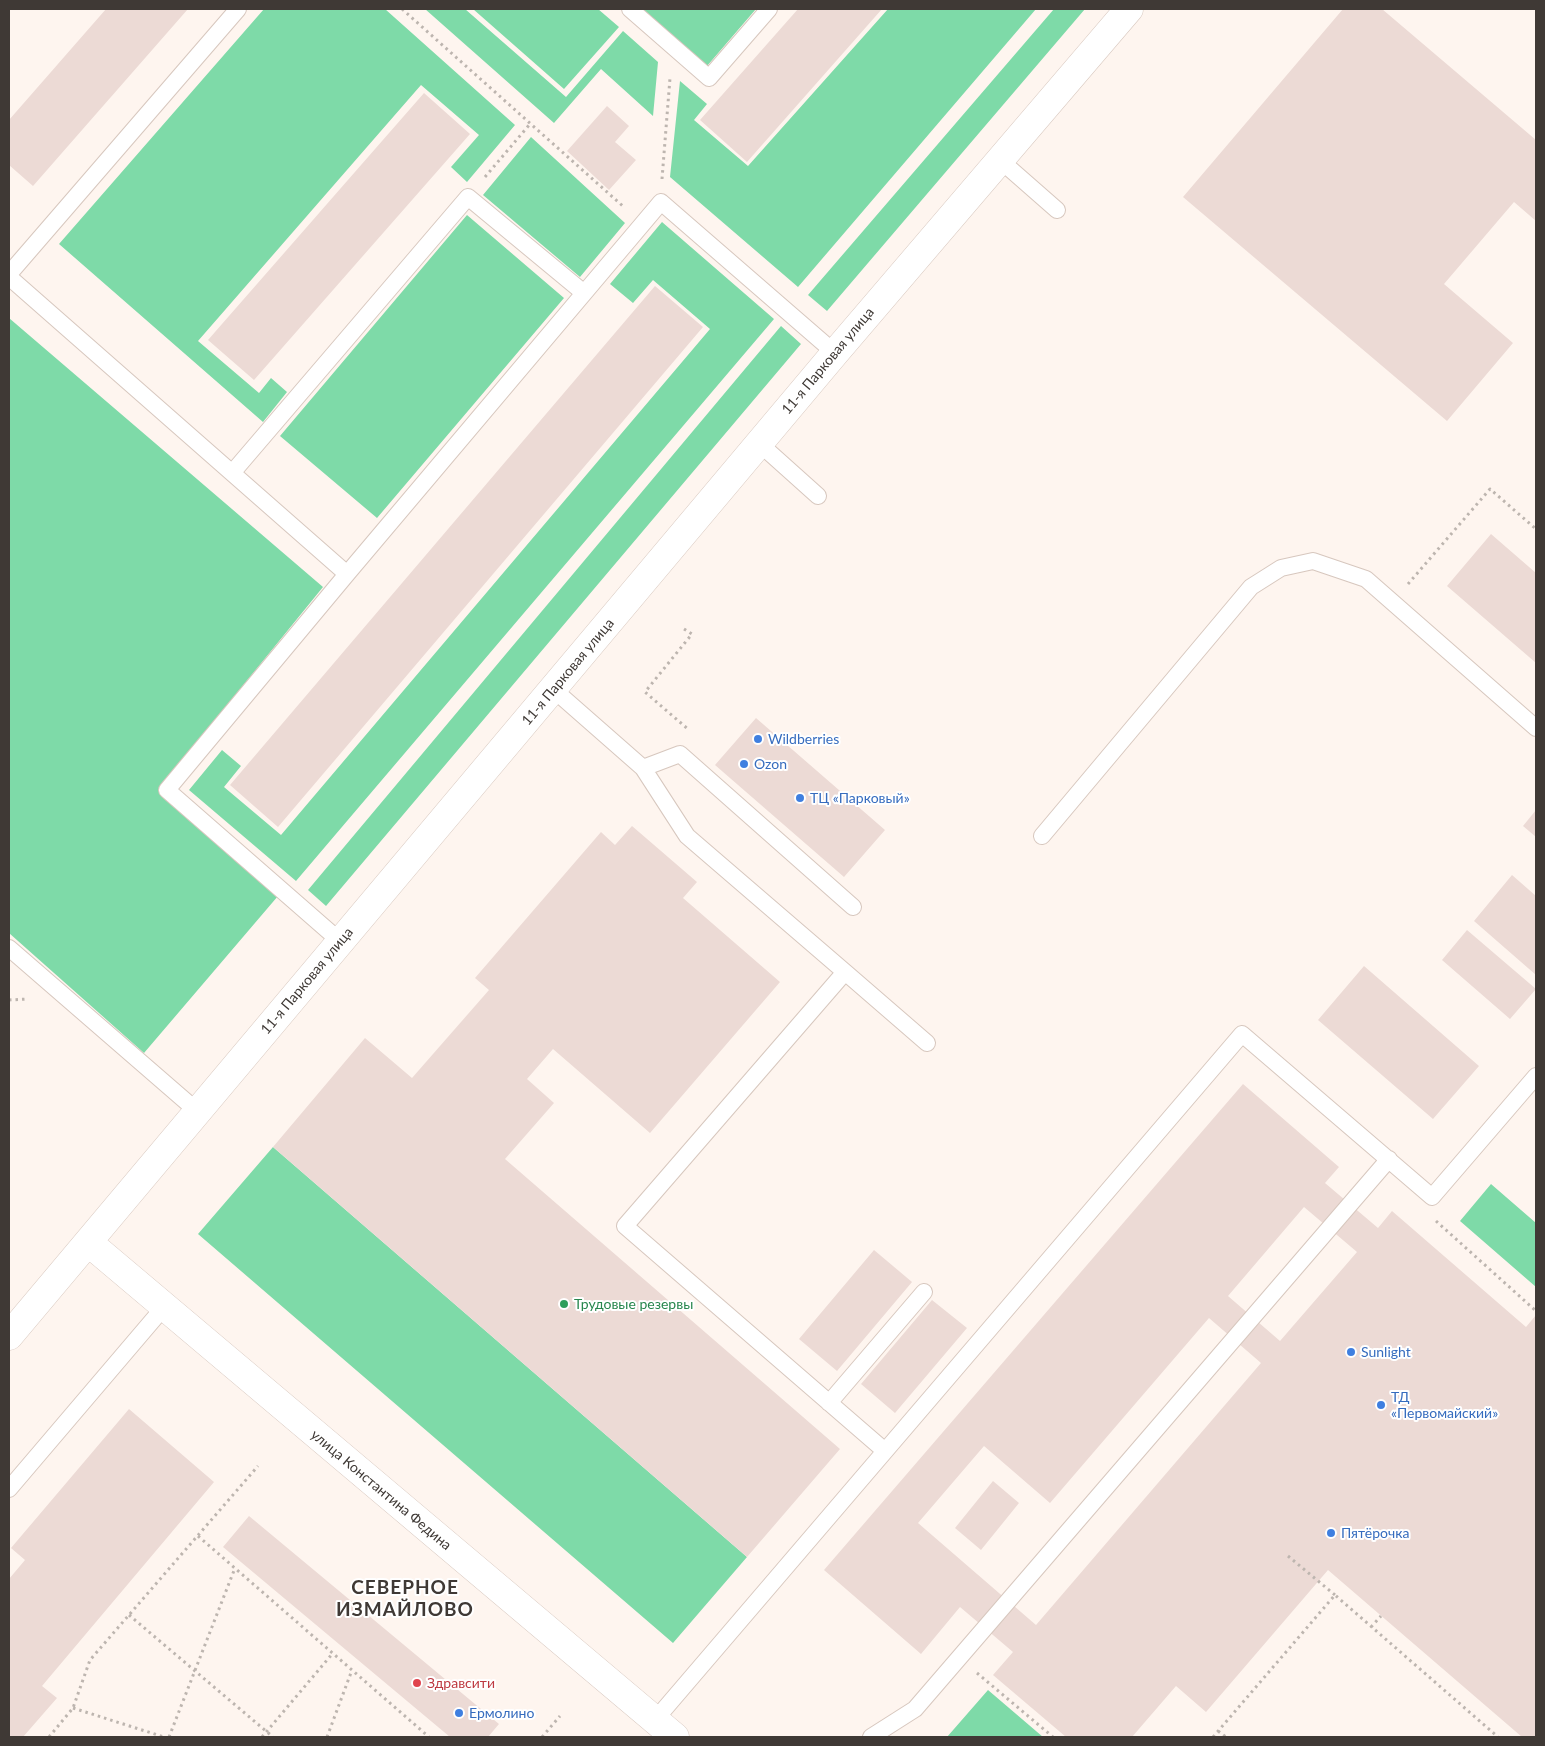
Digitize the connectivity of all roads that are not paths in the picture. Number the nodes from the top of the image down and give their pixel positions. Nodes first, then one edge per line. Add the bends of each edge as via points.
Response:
1 (238, 9) edge
2 (630, 9) edge
3 (769, 9) edge
4 (1128, 9) edge
5 (1000, 160) junction
6 (1058, 210) dead end
7 (9, 275) edge
8 (584, 293) junction
9 (836, 353) junction
10 (760, 444) junction
11 (232, 473) junction
12 (818, 496) dead end
13 (347, 574) junction
14 (553, 689) junction
15 (1536, 728) edge
16 (643, 768) junction
17 (1042, 836) dead end
18 (853, 907) dead end
19 (341, 942) junction
20 (9, 948) edge
21 (845, 972) junction
22 (927, 1043) dead end
23 (1536, 1076) edge
24 (197, 1111) junction
25 (1389, 1159) junction
26 (88, 1242) junction
27 (924, 1292) dead end
28 (164, 1307) junction
29 (9, 1336) edge
30 (829, 1403) junction
31 (885, 1451) junction
32 (9, 1489) edge
33 (665, 1729) edge
34 (871, 1737) edge

1 - 7 lane
2 - 3 lane via 710,78
4 - 5 street, 11-я Парковая улица
5 - 6 lane
5 - 9 street, 11-я Парковая улица
7 - 11 lane
8 - 9 lane via 661,202
8 - 11 lane via 468,197
8 - 13 lane
9 - 10 street, 11-я Парковая улица
10 - 12 lane
10 - 14 street, 11-я Парковая улица
11 - 13 lane
13 - 19 lane via 167,790
14 - 16 lane
14 - 19 street, 11-я Парковая улица
15 - 17 lane via 1366,579 1313,561 1281,568 1251,587
16 - 18 lane via 680,754
16 - 21 lane via 687,836
19 - 24 street, 11-я Парковая улица
20 - 24 lane
21 - 22 lane
21 - 30 lane via 625,1226
23 - 25 lane via 1432,1197
24 - 26 street, 11-я Парковая улица
25 - 31 lane via 1242,1034
25 - 34 lane via 915,1709
26 - 28 street, улица Константина Федина
26 - 29 street, 11-я Парковая улица
27 - 30 lane
28 - 32 lane
28 - 33 street, улица Константина Федина
30 - 31 lane
31 - 33 lane

